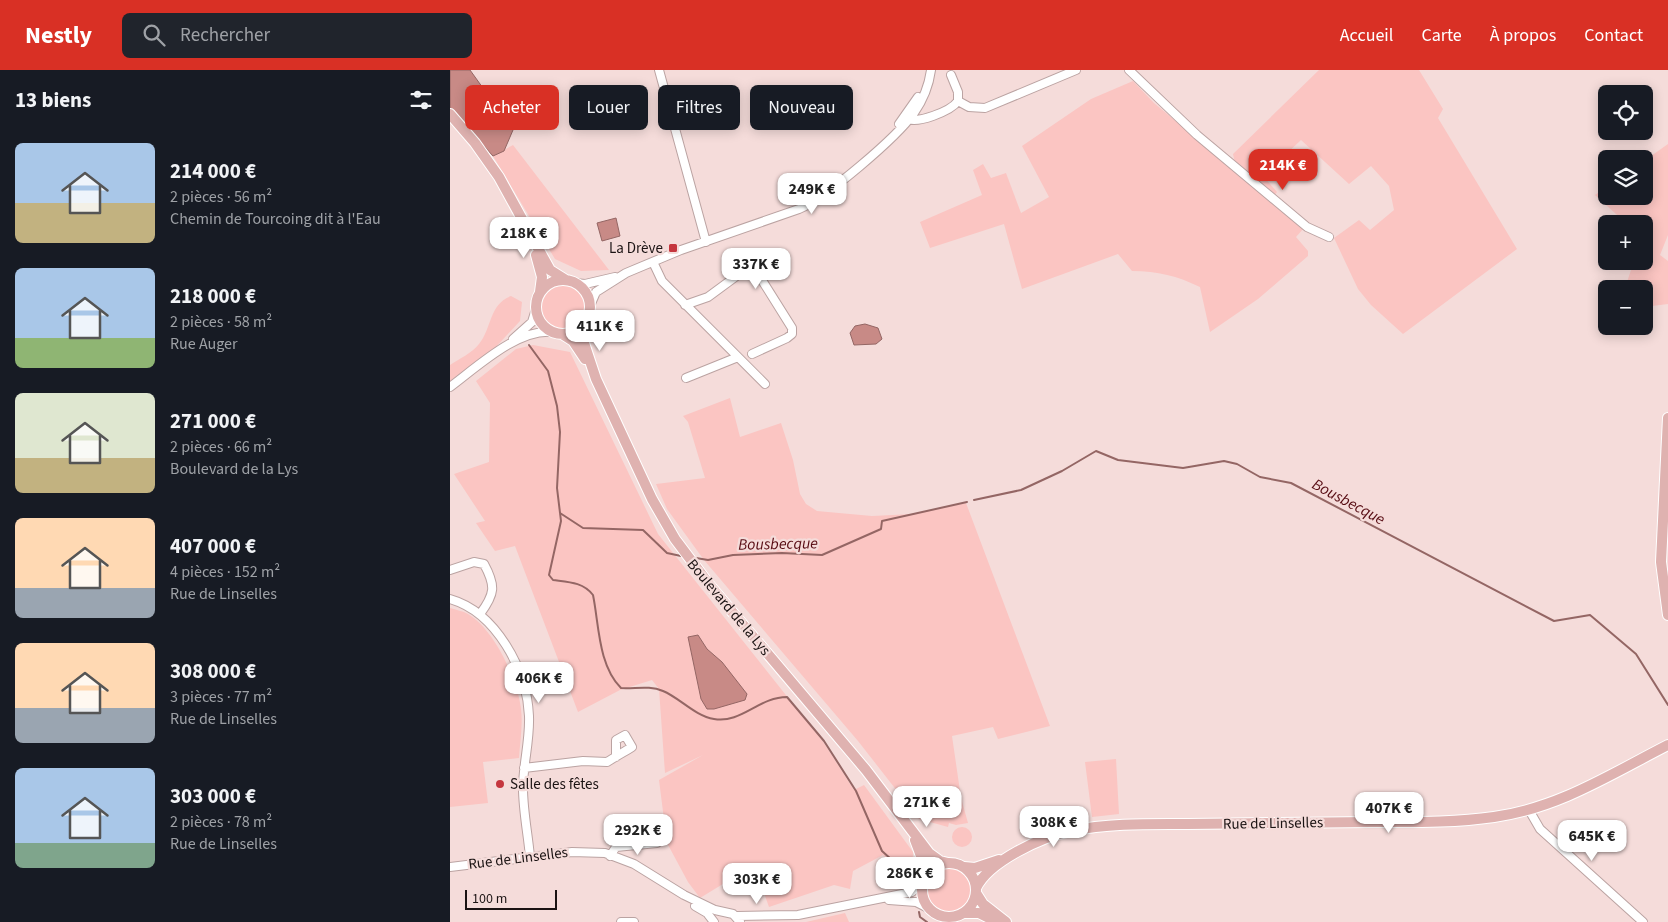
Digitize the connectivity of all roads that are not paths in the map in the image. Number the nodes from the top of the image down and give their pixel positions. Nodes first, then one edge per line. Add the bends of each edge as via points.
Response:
1 (659, 70) edge
2 (930, 70) edge
3 (1076, 70) edge
4 (1128, 70) edge
5 (951, 75) dead end
6 (958, 101) junction
7 (450, 114) edge
8 (906, 118) junction
9 (525, 226) junction
10 (1330, 237) dead end
11 (706, 242) junction
12 (652, 262) junction
13 (626, 273) junction
14 (570, 281) junction
15 (540, 293) junction
16 (685, 304) junction
17 (590, 306) junction
18 (536, 309) junction
19 (584, 324) junction
20 (558, 333) junction
21 (501, 350) junction
22 (752, 354) dead end
23 (738, 357) junction
24 (686, 378) dead end
25 (596, 379) junction
26 (765, 384) dead end
27 (450, 387) edge
28 (1668, 418) edge
29 (450, 570) edge
30 (450, 600) edge
31 (480, 614) junction
32 (1668, 615) edge
33 (1668, 745) edge
34 (616, 757) dead end
35 (524, 768) junction
36 (1529, 810) junction
37 (898, 811) junction
38 (657, 843) dead end
39 (1016, 853) junction
40 (610, 856) junction
41 (530, 857) junction
42 (948, 863) junction
43 (450, 867) edge
44 (964, 867) junction
45 (924, 879) junction
46 (976, 890) junction
47 (872, 900) junction
48 (928, 908) junction
49 (727, 913) junction
50 (963, 913) junction
51 (772, 917) junction
52 (738, 919) edge
53 (621, 922) edge
54 (634, 922) edge
55 (714, 922) edge
56 (757, 922) edge
57 (998, 922) edge
58 (1006, 922) edge
59 (1643, 922) edge

1 - 11 street
2 - 8 street
3 - 6 street via 984,108 970,107
4 - 10 street via 1197,136 1307,227
5 - 6 street
6 - 8 street via 952,107 920,120
7 - 9 main road via 491,165
8 - 11 street via 852,171 809,204
9 - 14 main road via 550,270
9 - 15 main road via 541,272
11 - 12 street
12 - 13 street
12 - 16 street via 660,279
13 - 14 street via 591,283
13 - 17 street via 596,292
14 - 15 main road via 549,283
14 - 17 main road via 587,294
15 - 18 main road
16 - 22 street via 708,297 746,269 754,269 792,328 792,334
16 - 23 street
17 - 19 main road
18 - 20 main road via 540,322
18 - 21 street via 529,325
19 - 20 main road via 574,331
19 - 25 main road, Boulevard de la Lys via 583,340
20 - 21 street via 531,334
20 - 25 main road, Boulevard de la Lys via 576,345
21 - 27 street
23 - 24 street
23 - 26 street
25 - 37 main road, Boulevard de la Lys via 656,506 684,552
28 - 32 main road via 1661,562
29 - 31 street via 474,562 484,564 493,590
30 - 31 street
31 - 35 street via 508,651 524,684 529,719
33 - 36 main road, Rue de Linselles via 1581,791
34 - 35 street via 601,763 583,761
35 - 41 street via 523,795
36 - 39 main road, Rue de Linselles via 1450,821 1098,827 1048,837
36 - 59 street via 1540,829
37 - 42 main road, Boulevard de la Lys via 931,855
37 - 45 main road, Boulevard de la Lys via 918,846 924,864
38 - 40 street via 616,848
39 - 44 main road, Rue de Linselles via 981,867
39 - 46 main road, Rue de Linselles via 985,875
40 - 41 street, Rue de Linselles via 587,851
40 - 49 street, Rue de Linselles via 634,864 684,895
40 - 55 street, Rue de Linselles via 701,908
41 - 43 street, Rue de Linselles
42 - 44 main road
42 - 45 main road via 935,866
44 - 46 main road via 972,876
45 - 47 street via 912,892
45 - 48 main road via 922,896
46 - 50 main road via 972,905
46 - 58 main road via 983,904
47 - 48 street via 916,902
47 - 51 street
48 - 50 main road via 943,917
49 - 52 street, Rue de Linselles
49 - 55 street
50 - 57 main road via 979,913
51 - 52 street
51 - 56 street
53 - 54 street

